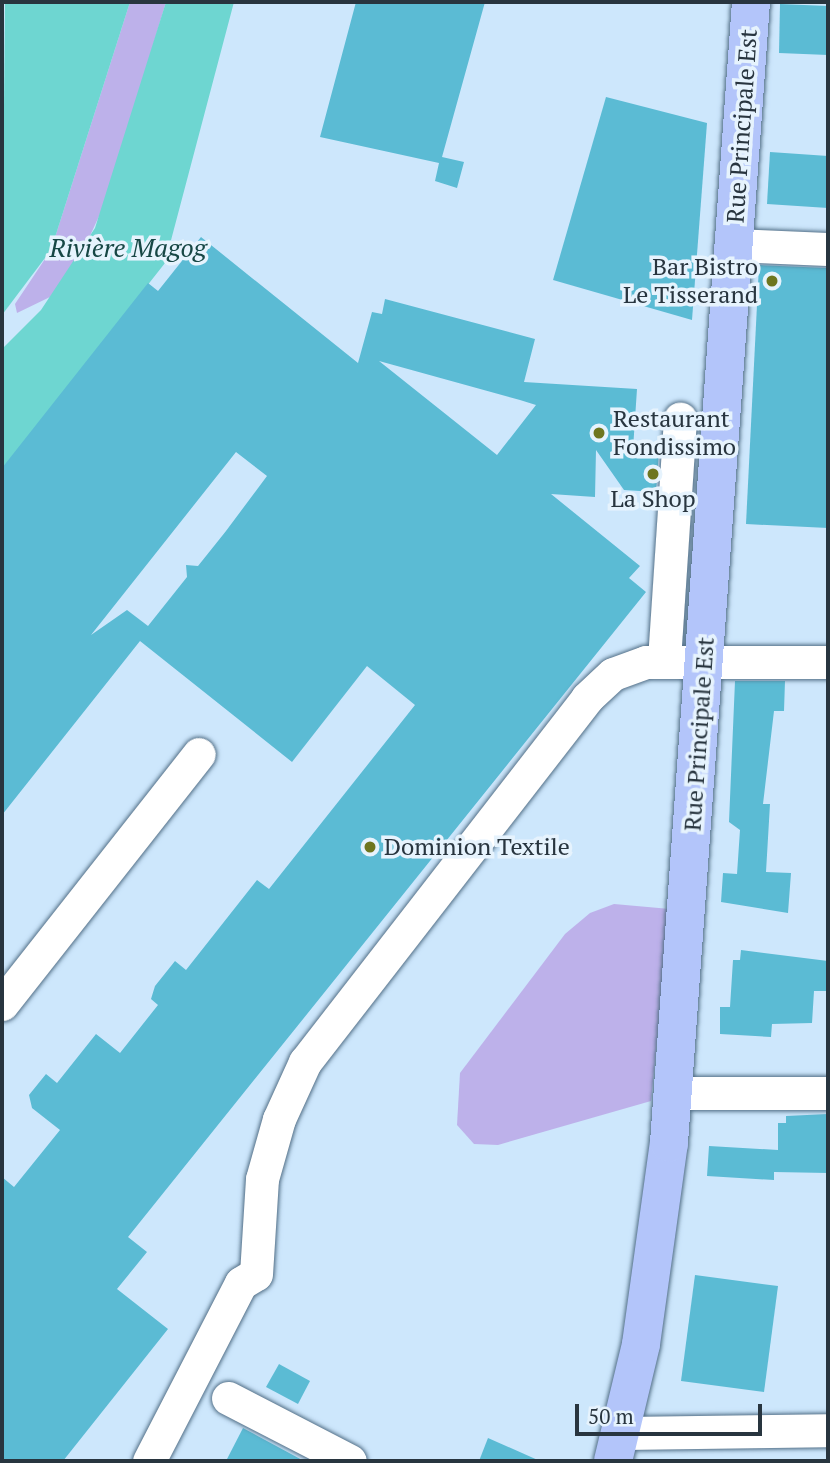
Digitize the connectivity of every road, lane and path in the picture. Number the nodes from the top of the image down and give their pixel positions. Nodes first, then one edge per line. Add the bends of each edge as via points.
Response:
1 (751, 2) edge
2 (733, 245) junction
3 (828, 249) edge
4 (680, 419) dead end
5 (664, 660) junction
6 (705, 662) junction
7 (828, 662) edge
8 (199, 754) dead end
9 (2, 1004) edge
10 (673, 1093) junction
11 (828, 1093) edge
12 (228, 1398) dead end
13 (828, 1430) edge
14 (617, 1447) edge
15 (336, 1458) edge
16 (149, 1461) edge

1 - 2 main road, Rue Principale Est
2 - 3 street
2 - 6 main road, Rue Principale Est
4 - 5 street
5 - 6 street
5 - 16 street via 621,670 587,698 311,1053 269,1149 257,1211 256,1274 241,1283
6 - 7 street
6 - 10 main road, Rue Principale Est
8 - 9 street
10 - 11 street
10 - 14 main road, Rue Principale Est via 657,1244
12 - 15 street
13 - 14 street

